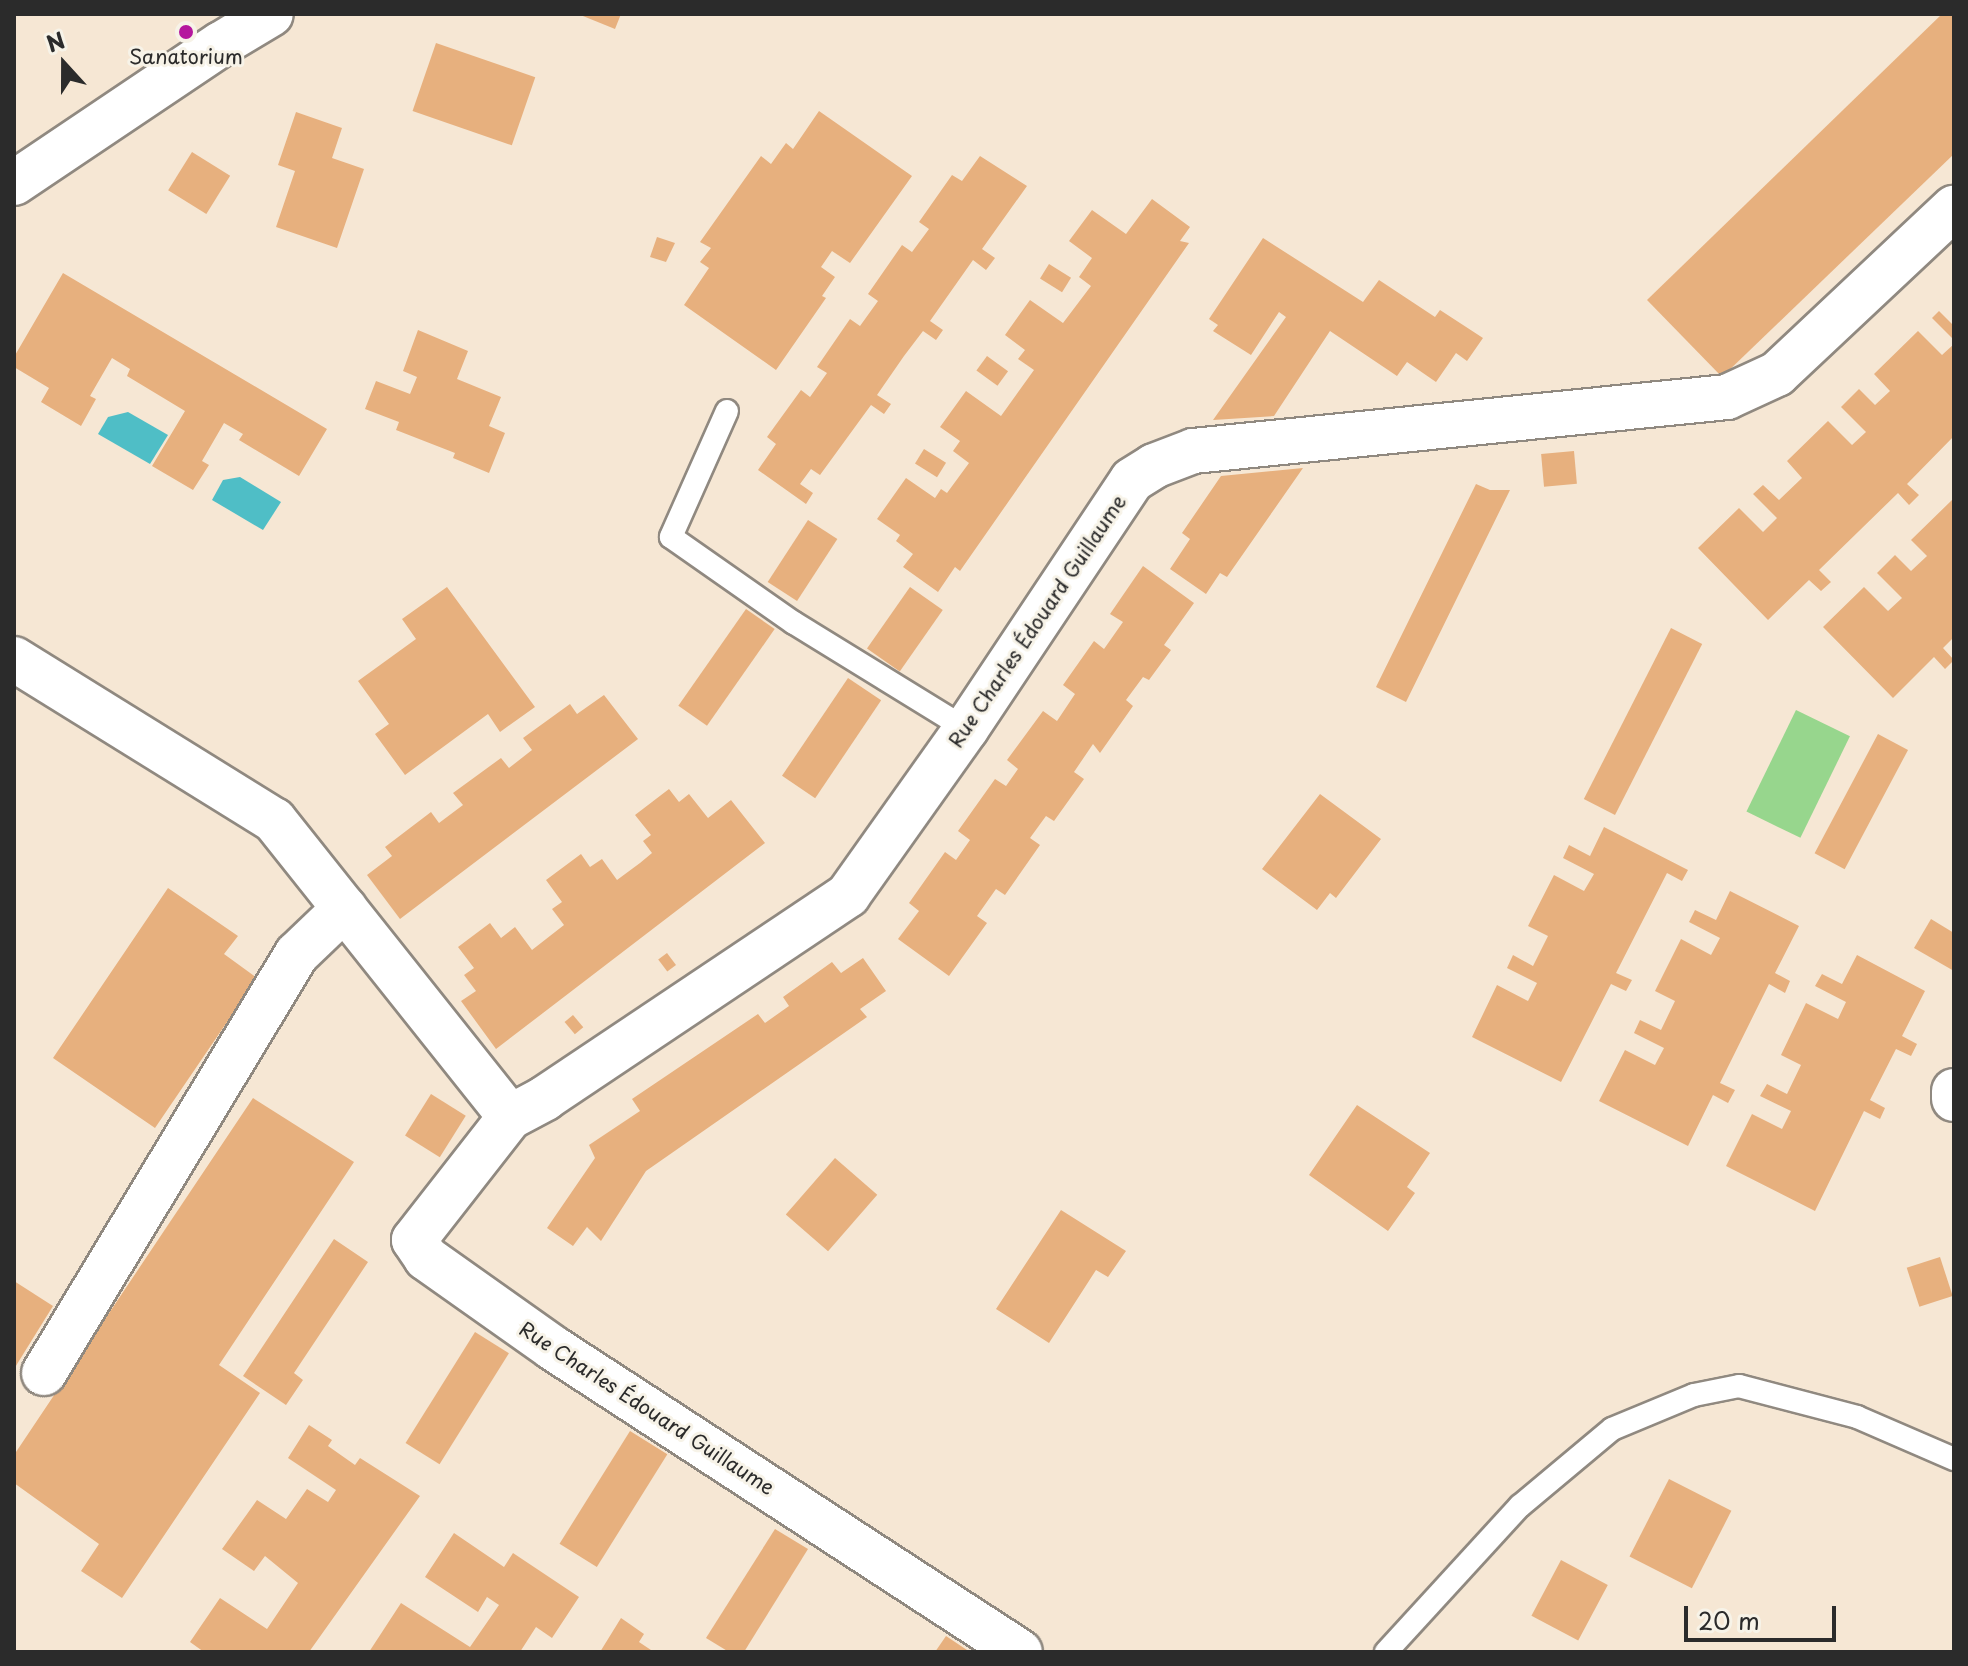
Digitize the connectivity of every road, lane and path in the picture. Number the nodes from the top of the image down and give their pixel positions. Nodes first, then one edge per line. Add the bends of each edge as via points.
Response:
1 (271, 14) edge
2 (14, 183) edge
3 (1954, 208) edge
4 (727, 411) dead end
5 (14, 659) edge
6 (966, 729) junction
7 (345, 908) junction
8 (1954, 1091) edge
9 (1954, 1099) edge
10 (510, 1117) junction
11 (44, 1373) dead end
12 (1954, 1459) edge
13 (1020, 1652) edge
14 (1386, 1652) edge

1 - 2 street
3 - 6 street, Rue Charles Édouard Guillaume via 1777,374 1727,397 1193,451 1154,466 1132,480
4 - 6 lane via 671,537 794,623
5 - 7 street via 274,820
6 - 10 street, Rue Charles Édouard Guillaume via 848,895
7 - 10 street
7 - 11 street via 297,954
8 - 9 street
10 - 13 street, Rue Charles Édouard Guillaume via 414,1240 426,1258 571,1360
12 - 14 lane via 1857,1417 1739,1386 1694,1395 1612,1429 1520,1506

